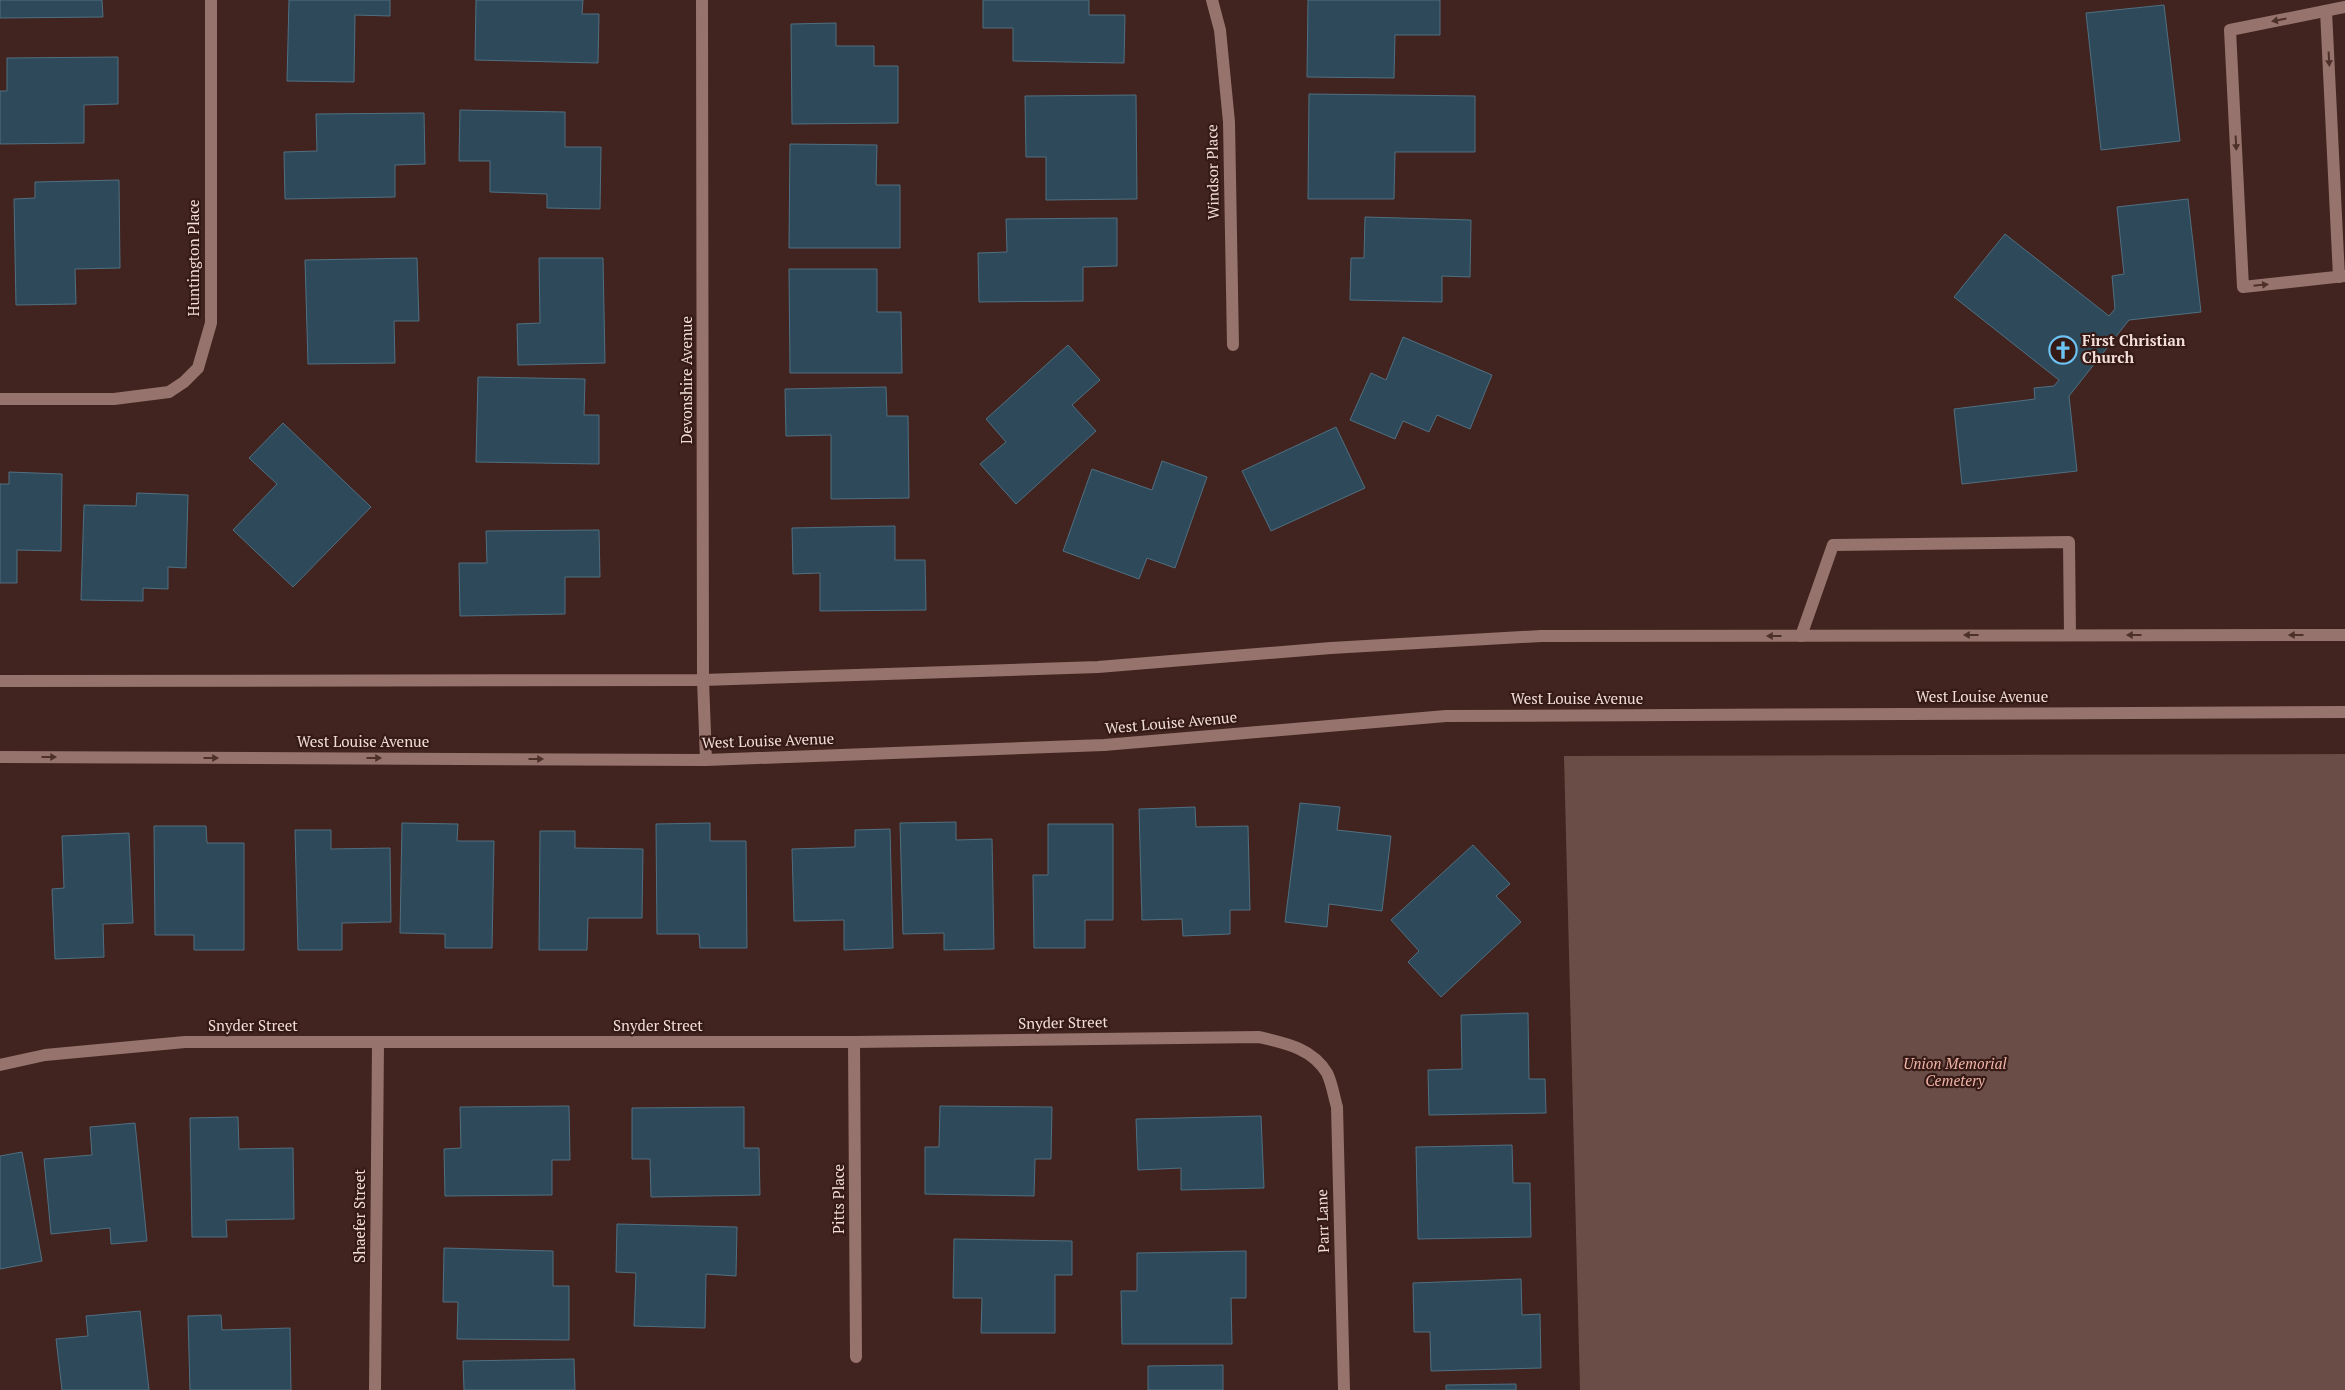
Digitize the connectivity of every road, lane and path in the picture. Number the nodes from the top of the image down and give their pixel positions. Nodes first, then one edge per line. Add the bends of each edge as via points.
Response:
1 (211, 0) edge
2 (702, 0) edge
3 (1212, 0) edge
4 (2345, 7) edge
5 (2326, 11) junction
6 (2342, 277) edge
7 (1232, 345) dead end
8 (0, 399) edge
9 (2070, 635) junction
10 (2345, 635) edge
11 (1801, 636) junction
12 (704, 680) junction
13 (0, 681) edge
14 (2345, 712) edge
15 (0, 757) edge
16 (706, 760) junction
17 (854, 1042) junction
18 (378, 1043) junction
19 (1314, 1057) joint
20 (0, 1064) edge
21 (856, 1357) dead end
22 (375, 1390) edge
23 (1344, 1390) edge

1 - 8 main road, Huntington Place via 210,323 198,368 169,392 114,399
2 - 12 main road, Devonshire Avenue
3 - 7 main road, Windsor Place via 1220,30 1229,122
4 - 5 main road
5 -> 6 main road
5 -> 6 main road via 2230,30 2244,287
10 -> 9 main road
9 -> 11 main road
9 - 11 main road via 2069,542 1833,545
11 -> 12 main road via 1541,636 1331,648 1098,667
12 - 13 main road
12 - 16 main road, Devonshire Avenue
14 - 16 main road, West Louise Avenue via 1446,716 1104,745
15 -> 16 main road, West Louise Avenue
17 - 18 main road, Snyder Street
17 - 19 main road, Snyder Street via 1259,1037 1294,1045
17 - 21 main road, Pitts Place
18 - 20 main road, Snyder Street via 186,1042 45,1055
18 - 22 main road, Shaefer Street
19 - 23 main road, Parr Lane via 1327,1074 1337,1108

